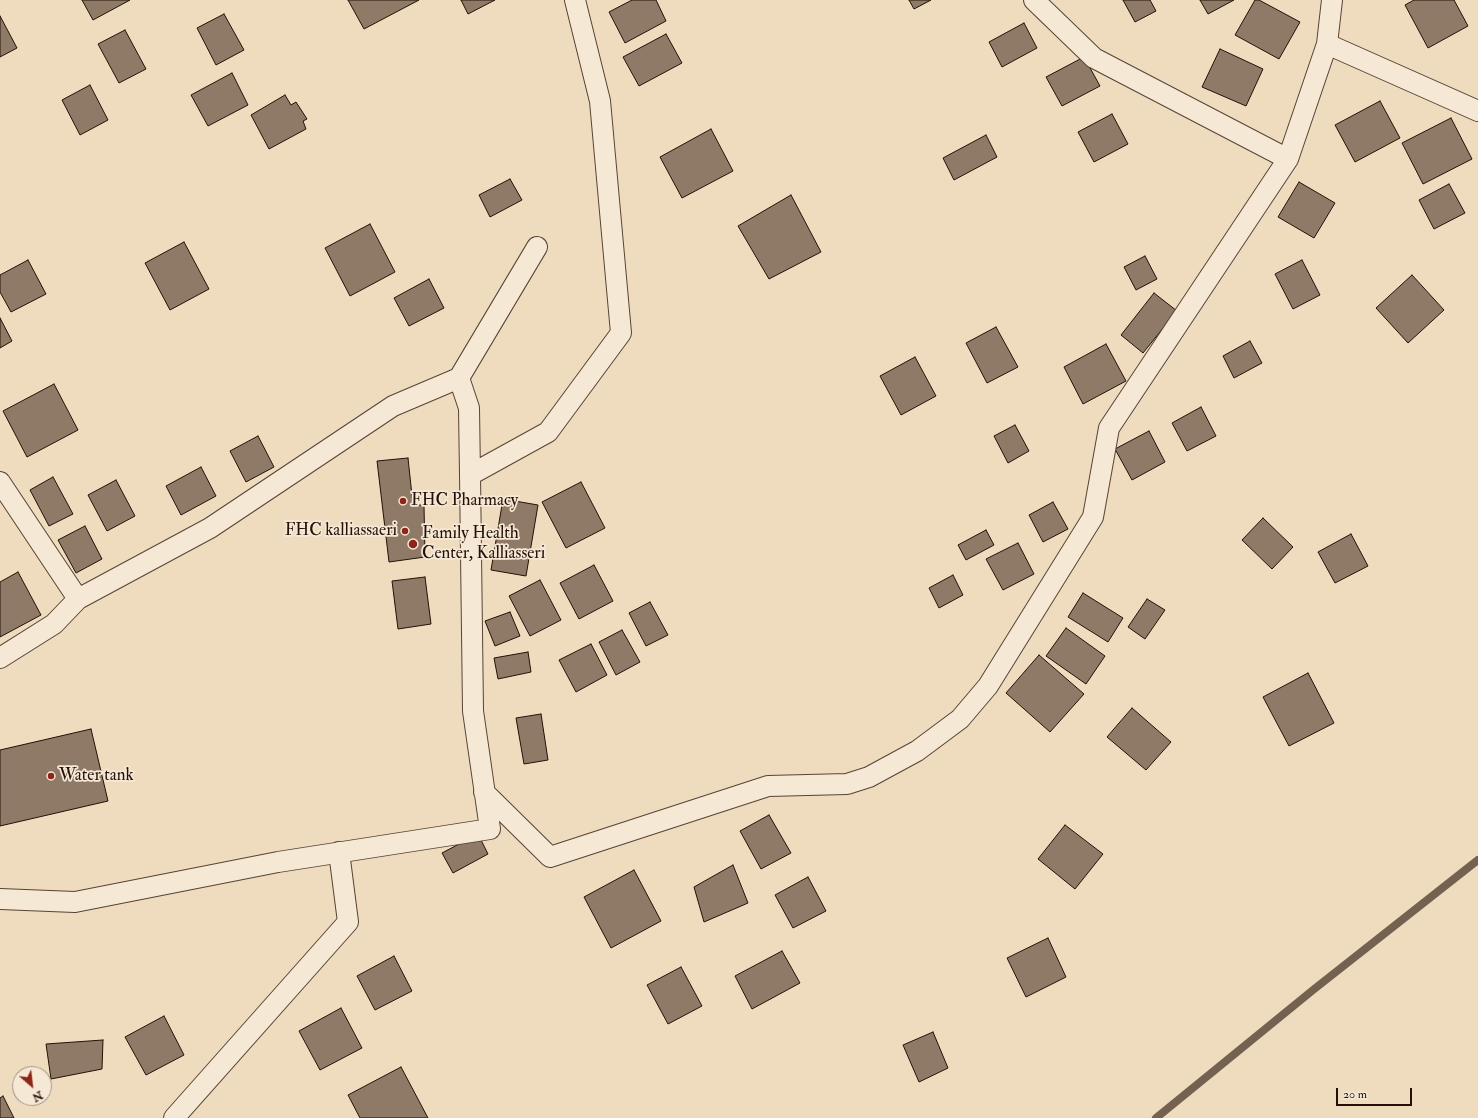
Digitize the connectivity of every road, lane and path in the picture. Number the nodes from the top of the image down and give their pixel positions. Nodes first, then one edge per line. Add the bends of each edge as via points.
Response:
1 (575, 0) edge
2 (1034, 0) edge
3 (1332, 0) edge
4 (1327, 44) junction
5 (1478, 111) edge
6 (1288, 159) junction
7 (537, 247) dead end
8 (459, 378) junction
9 (470, 475) junction
10 (0, 482) edge
11 (78, 598) junction
12 (0, 658) edge
13 (484, 792) junction
14 (339, 852) junction
15 (0, 899) edge
16 (174, 1118) edge

1 - 9 street via 600,101 621,333 548,432
2 - 6 street via 1094,58
3 - 4 street
4 - 5 street
4 - 6 street
6 - 13 street via 1109,428 1093,517 988,686 960,719 918,751 869,777 847,784 768,786 550,857
7 - 8 street
8 - 9 street via 469,408
8 - 11 street via 393,406 210,528
9 - 13 street via 472,711
10 - 11 street
11 - 12 street via 54,624
13 - 14 street via 490,829
14 - 15 street via 75,902
14 - 16 street via 348,922

